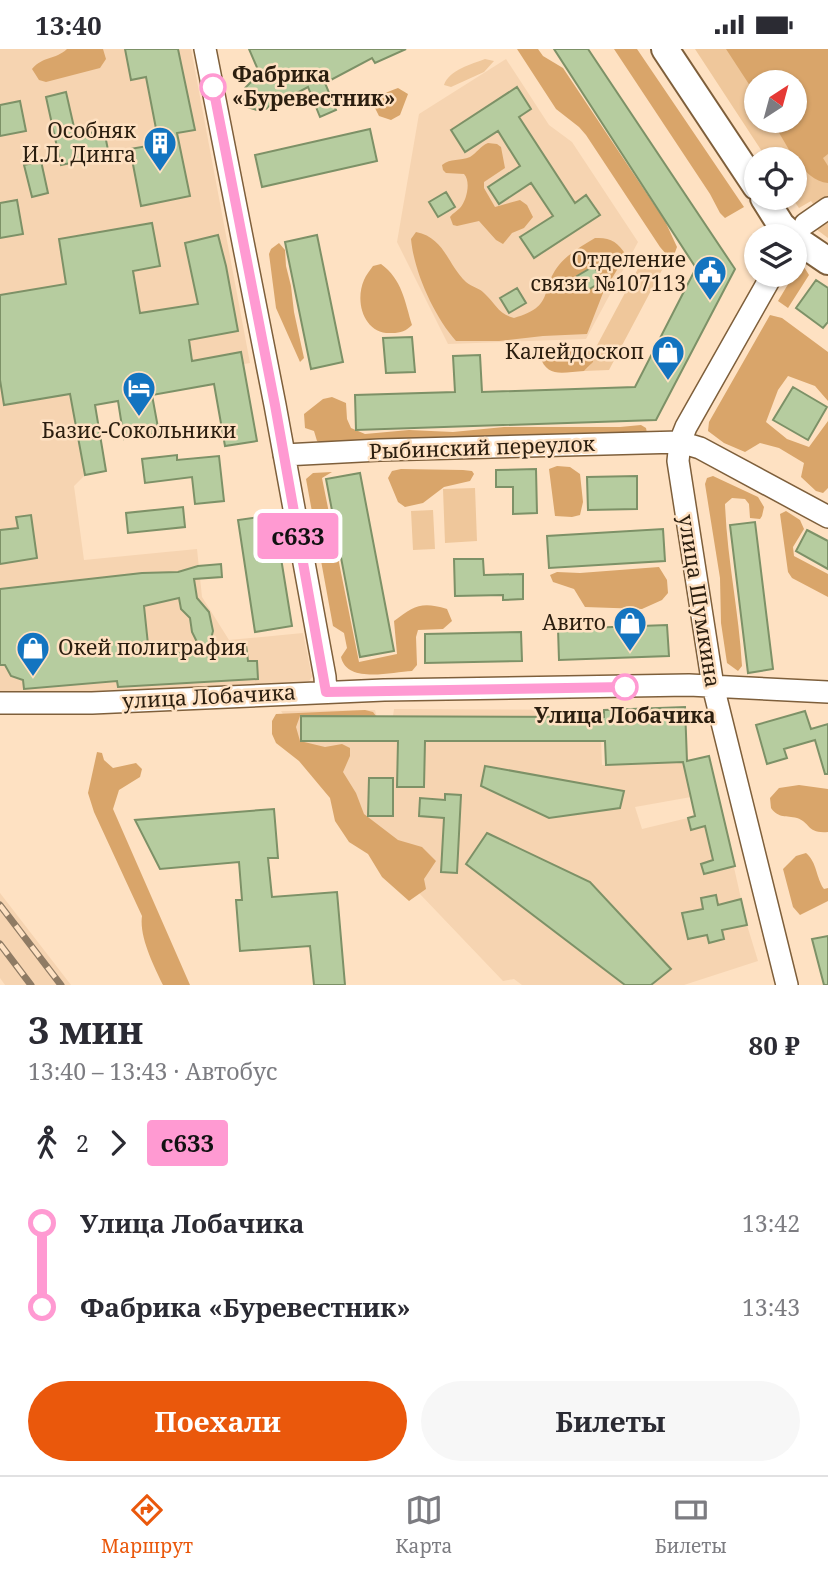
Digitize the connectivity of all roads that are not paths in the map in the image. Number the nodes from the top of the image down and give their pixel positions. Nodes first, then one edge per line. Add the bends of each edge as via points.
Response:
1 (205, 49) edge
2 (665, 49) edge
3 (744, 168) edge
4 (828, 208) edge
5 (807, 225) edge
6 (807, 242) edge
7 (828, 261) edge
8 (765, 287) edge
9 (680, 442) junction
10 (284, 456) junction
11 (828, 517) edge
12 (713, 687) junction
13 (326, 692) junction
14 (828, 692) edge
15 (0, 703) edge
16 (787, 985) edge

1 - 10 street
2 - 3 main road
4 - 5 street
6 - 7 main road
8 - 9 street, улица Шумкина
9 - 10 street, Рыбинский переулок
9 - 11 street via 700,448
9 - 12 street, улица Шумкина via 678,461
10 - 13 street
12 - 13 street, улица Лобачика
12 - 14 street, улица Лобачика
12 - 16 street, улица Шумкина
13 - 15 street, улица Лобачика

